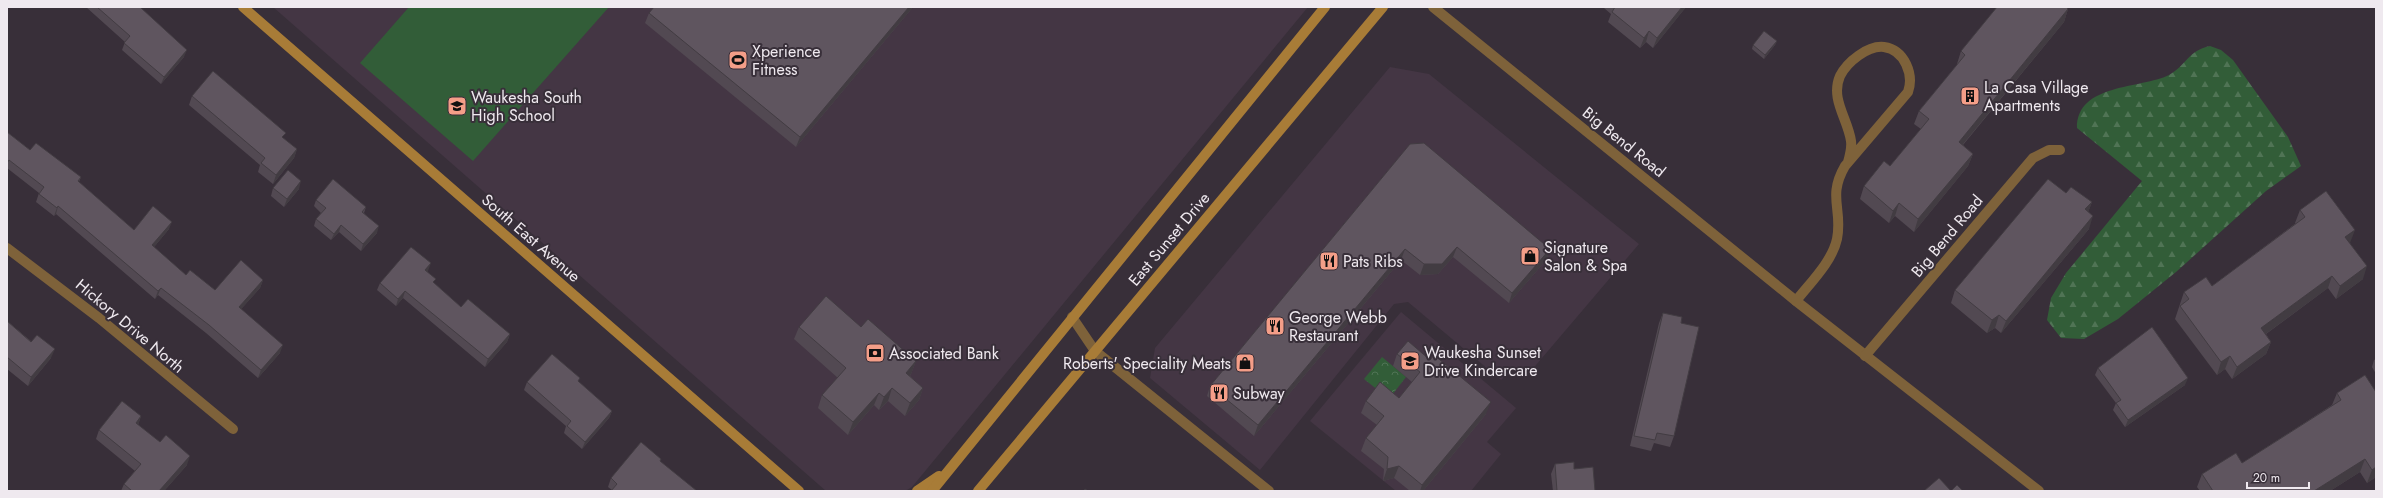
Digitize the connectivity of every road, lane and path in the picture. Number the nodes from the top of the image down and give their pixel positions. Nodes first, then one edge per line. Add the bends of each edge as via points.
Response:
1 (243, 7) edge
2 (1325, 7) edge
3 (1383, 7) edge
4 (1433, 7) edge
5 (2060, 150) dead end
6 (1848, 162) junction
7 (7, 248) edge
8 (1796, 301) junction
9 (1072, 317) junction
10 (1095, 351) junction
11 (1865, 356) junction
12 (233, 429) dead end
13 (949, 469) junction
14 (799, 491) edge
15 (917, 491) edge
16 (932, 491) edge
17 (978, 491) edge
18 (1269, 491) edge
19 (2039, 491) edge

1 - 14 main road, South East Avenue
2 - 9 main road, East Sunset Drive
3 - 10 main road, East Sunset Drive
4 - 8 street, Big Bend Road
5 - 11 street, Big Bend Road via 2049,150 2033,158
6 - 6 street via 1908,92 1911,76 1907,64 1893,50 1883,47 1865,52 1845,67 1840,76 1837,93 1851,141
6 - 8 street via 1837,179 1835,190 1838,226 1836,240 1825,263
7 - 12 street, Hickory Drive North via 99,318
8 - 11 street, Big Bend Road
9 - 10 street
9 - 13 main road, East Sunset Drive
10 - 17 main road, East Sunset Drive
10 - 18 street
11 - 19 street, Big Bend Road
13 - 15 main road
13 - 16 main road, East Sunset Drive

